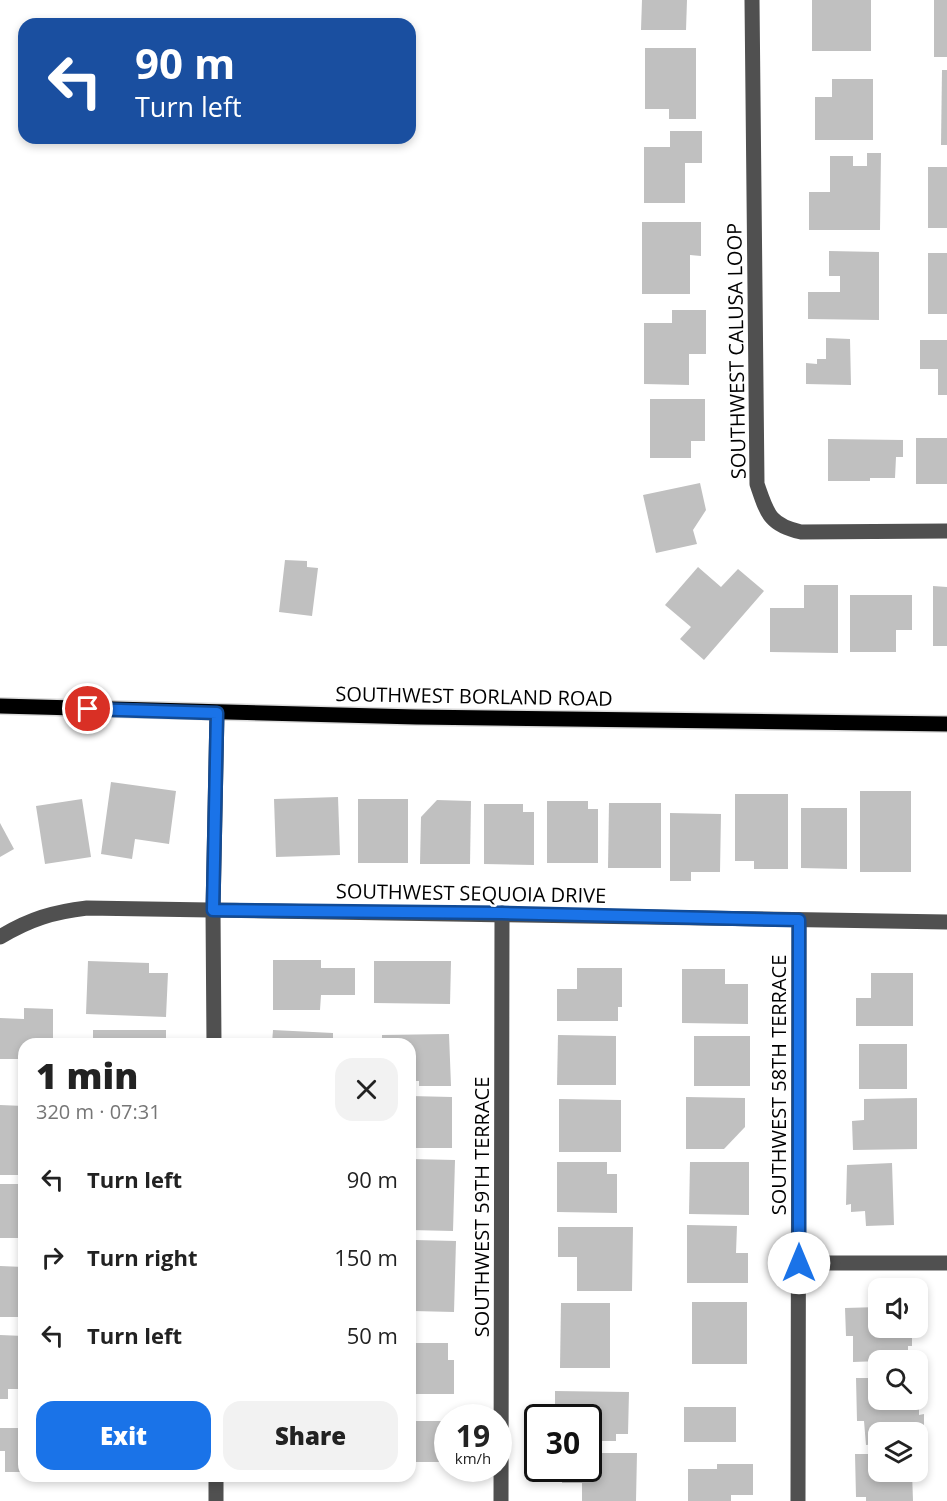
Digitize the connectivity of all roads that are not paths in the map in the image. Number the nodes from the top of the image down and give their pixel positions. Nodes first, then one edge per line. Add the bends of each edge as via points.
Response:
1 (752, 0) edge
2 (947, 531) edge
3 (0, 706) edge
4 (217, 713) junction
5 (947, 724) edge
6 (213, 910) junction
7 (502, 913) junction
8 (799, 920) junction
9 (947, 922) edge
10 (0, 937) edge
11 (214, 1038) edge
12 (799, 1263) junction
13 (947, 1263) edge
14 (216, 1482) edge
15 (216, 1501) edge
16 (501, 1501) edge
17 (798, 1501) edge

1 - 2 street, SOUTHWEST CALUSA LOOP via 758,484 766,511 786,529 801,532
3 - 4 main road, SOUTHWEST BORLAND ROAD
4 - 5 main road, SOUTHWEST BORLAND ROAD
4 - 6 street
6 - 7 street, SOUTHWEST SEQUOIA DRIVE
6 - 10 street, SOUTHWEST SEQUOIA DRIVE via 87,908 27,922
6 - 11 street
7 - 8 street, SOUTHWEST SEQUOIA DRIVE
7 - 16 street, SOUTHWEST 59TH TERRACE
8 - 9 street, SOUTHWEST SEQUOIA DRIVE
8 - 12 street, SOUTHWEST 58TH TERRACE
12 - 13 street
12 - 17 street, SOUTHWEST 58TH TERRACE
14 - 15 street

